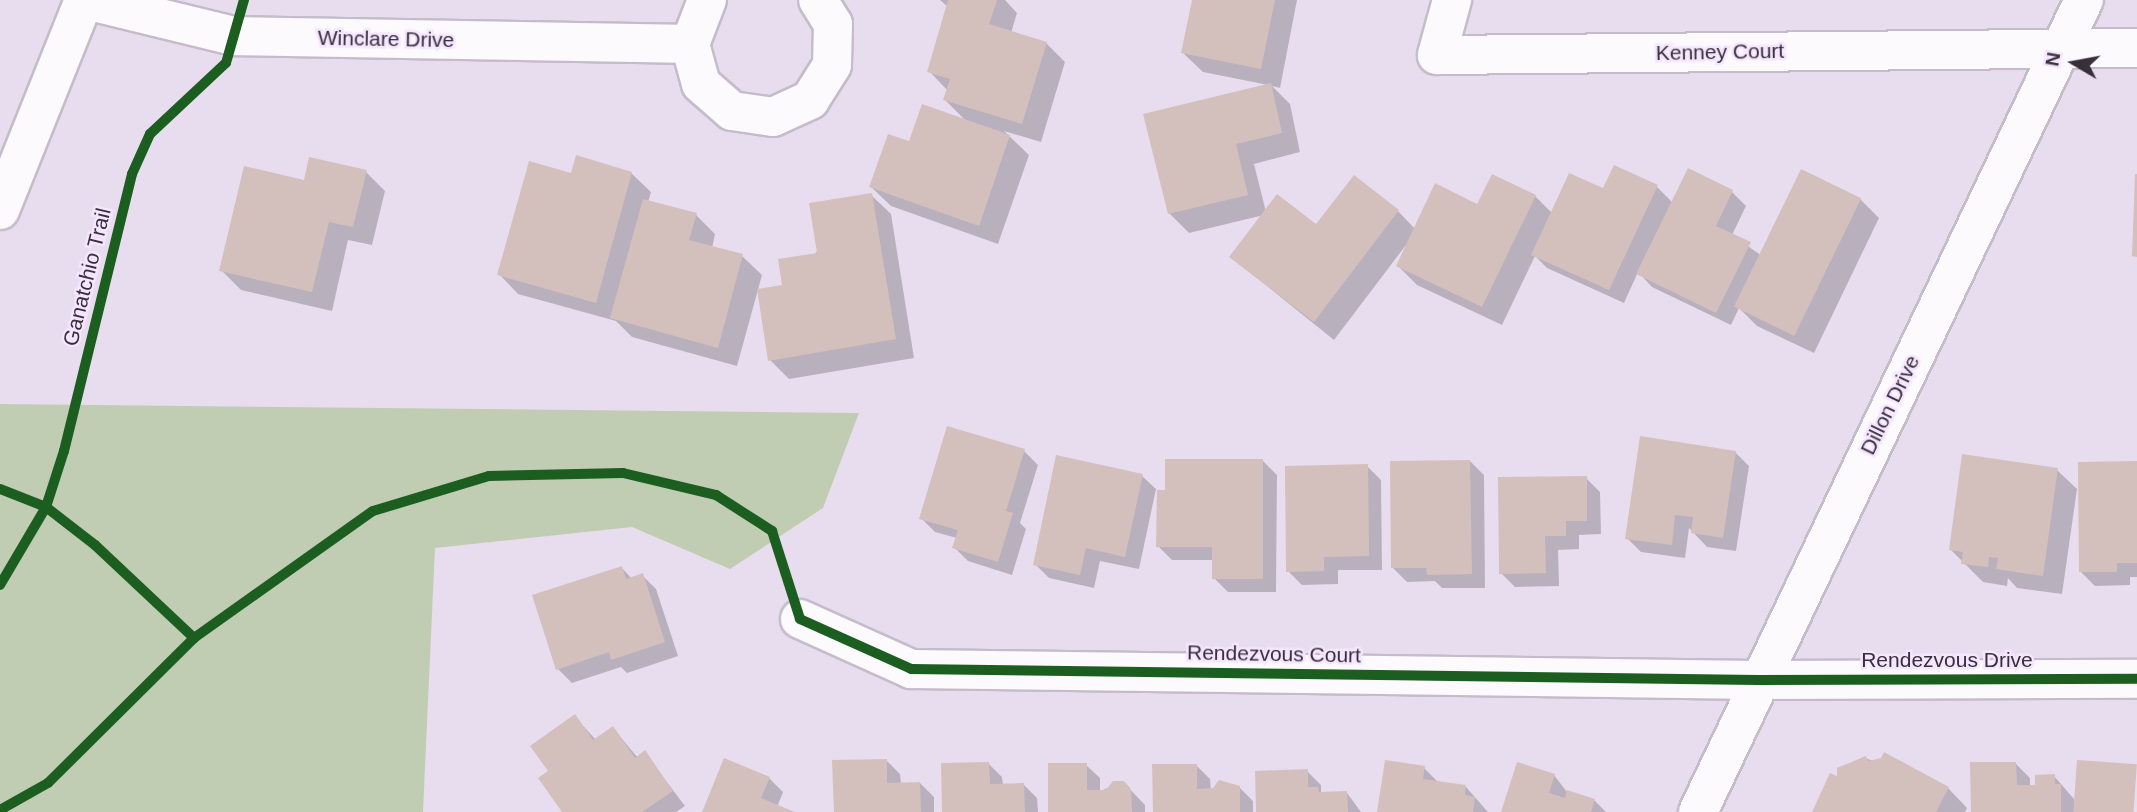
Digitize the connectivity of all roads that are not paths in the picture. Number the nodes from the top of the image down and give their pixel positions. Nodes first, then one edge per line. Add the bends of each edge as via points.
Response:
1 (85, 0) edge
2 (707, 0) edge
3 (818, 0) edge
4 (1452, 0) edge
5 (2084, 0) edge
6 (690, 44) junction
7 (2137, 48) edge
8 (2061, 49) junction
9 (0, 211) edge
10 (800, 619) dead end
11 (2137, 679) edge
12 (1758, 680) junction
13 (1698, 812) edge

1 - 6 street, Winclare Drive via 234,36
1 - 9 street
2 - 6 street via 701,5
3 - 6 street via 833,24 832,65 810,100 773,117 732,111 701,84
4 - 8 street, Kenney Court via 1437,55
5 - 8 street, Dillon Drive
7 - 8 street
8 - 12 street, Dillon Drive
10 - 12 street, Rendezvous Court via 911,669
11 - 12 street, Rendezvous Drive
12 - 13 street, Dillon Drive

